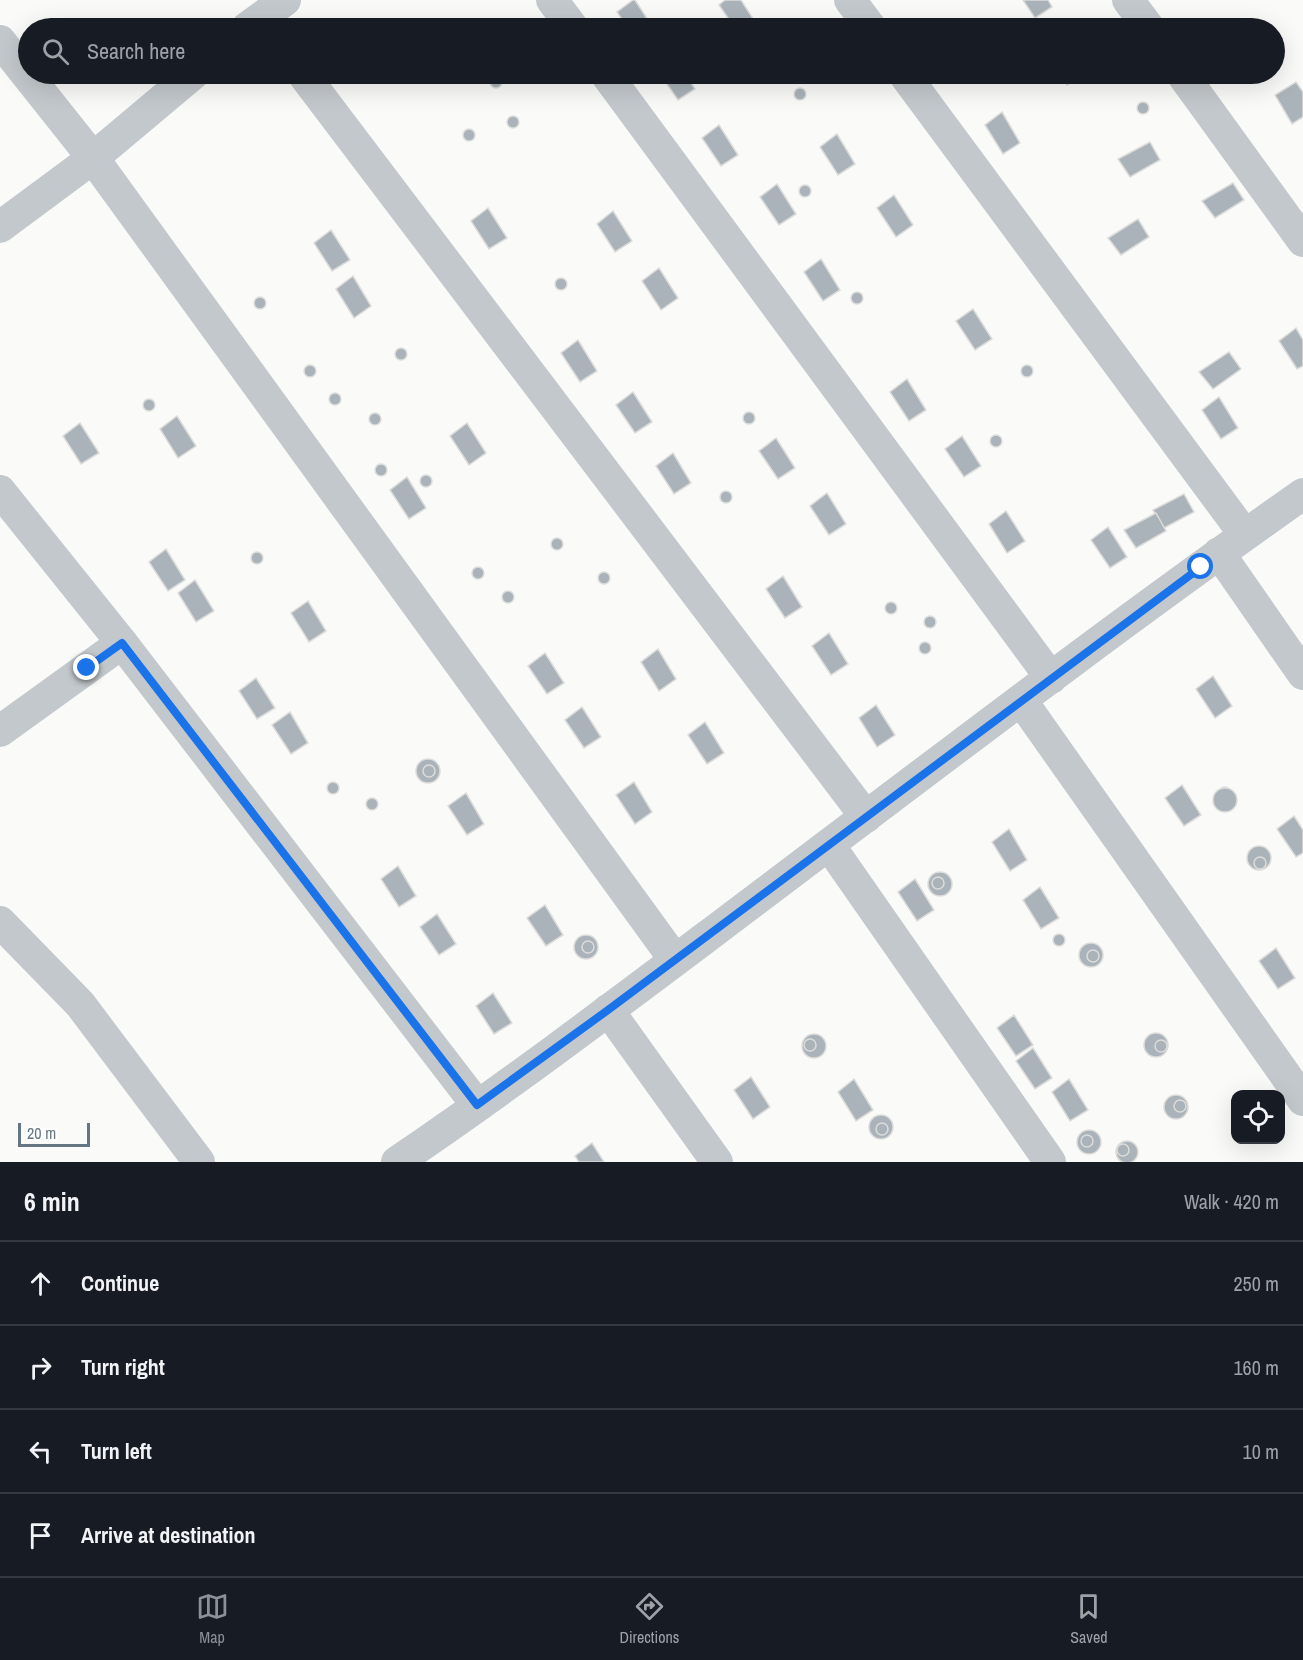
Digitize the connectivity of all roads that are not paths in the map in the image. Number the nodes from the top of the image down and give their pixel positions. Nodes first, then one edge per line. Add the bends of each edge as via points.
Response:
1 (552, 0) edge
2 (850, 0) edge
3 (1128, 0) edge
4 (566, 18) edge
5 (864, 18) edge
6 (1142, 18) edge
7 (0, 42) edge
8 (18, 64) edge
9 (34, 84) edge
10 (181, 84) edge
11 (311, 84) edge
12 (613, 84) edge
13 (911, 84) edge
14 (1189, 84) edge
15 (93, 158) junction
16 (0, 226) edge
17 (1303, 241) edge
18 (0, 490) edge
19 (1303, 494) edge
20 (1245, 535) junction
21 (1219, 553) junction
22 (122, 643) junction
23 (1303, 674) edge
24 (1051, 678) junction
25 (1021, 700) junction
26 (0, 731) edge
27 (866, 817) junction
28 (829, 844) junction
29 (0, 922) edge
30 (675, 960) junction
31 (608, 1010) junction
32 (1303, 1100) edge
33 (477, 1105) junction
34 (408, 1159) edge
35 (199, 1162) edge
36 (717, 1162) edge
37 (1050, 1162) edge

1 - 4 street
2 - 5 street
3 - 6 street
7 - 8 street
9 - 15 street
10 - 15 street
11 - 27 street
12 - 24 street
13 - 20 street
14 - 17 street
15 - 16 street
15 - 30 street
18 - 22 street
19 - 20 street
20 - 21 street
21 - 23 street
21 - 24 street
22 - 26 street
22 - 33 street
24 - 25 street
25 - 27 street
25 - 32 street
27 - 28 street
28 - 30 street
28 - 37 street
29 - 35 street via 80,1004
30 - 31 street
31 - 33 street
31 - 36 street
33 - 34 street

